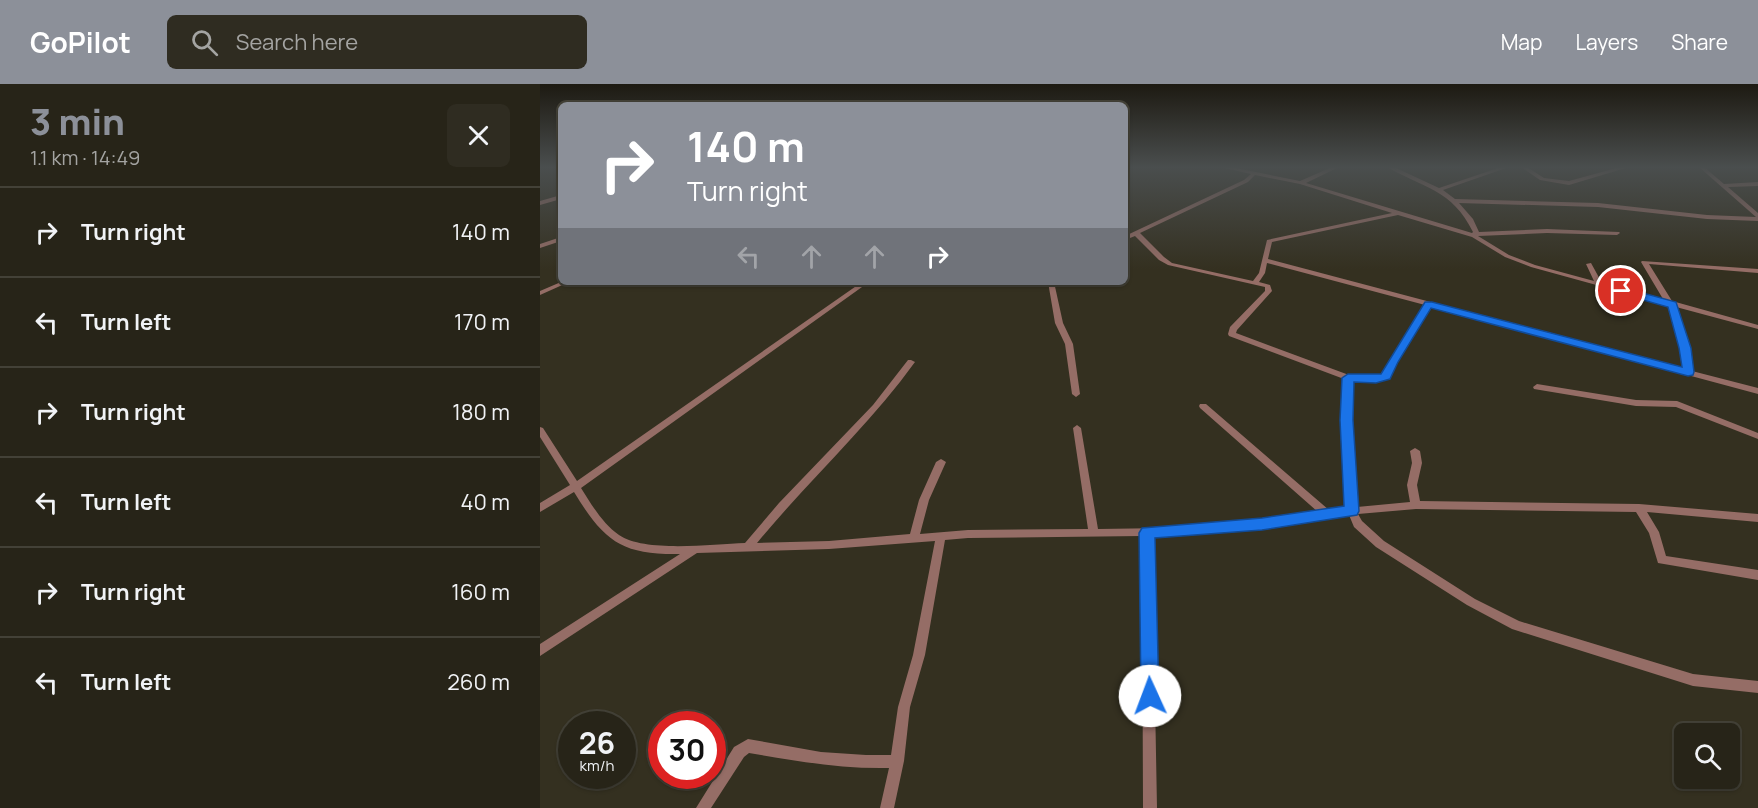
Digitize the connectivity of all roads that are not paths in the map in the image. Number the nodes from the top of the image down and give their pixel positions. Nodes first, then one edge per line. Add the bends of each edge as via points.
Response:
1 (1204, 201) edge
2 (1360, 201) edge
3 (1454, 201) joint
4 (1740, 201) edge
5 (1400, 213) junction
6 (1758, 217) edge
7 (1135, 233) junction
8 (1617, 233) dead end
9 (1475, 235) junction
10 (1128, 236) edge
11 (558, 239) edge
12 (540, 246) edge
13 (1264, 261) junction
14 (1589, 264) dead end
15 (1758, 271) edge
16 (1255, 282) junction
17 (559, 285) edge
18 (862, 285) edge
19 (1052, 285) edge
20 (1600, 285) junction
21 (540, 293) edge
22 (1429, 304) junction
23 (1671, 304) junction
24 (1758, 327) edge
25 (912, 362) dead end
26 (1688, 372) junction
27 (1348, 378) junction
28 (1537, 387) dead end
29 (1758, 392) edge
30 (1076, 394) dead end
31 (1203, 406) dead end
32 (1077, 428) dead end
33 (540, 430) edge
34 (1758, 436) edge
35 (1415, 451) dead end
36 (941, 462) dead end
37 (576, 486) junction
38 (1416, 505) junction
39 (540, 508) edge
40 (1639, 508) junction
41 (1352, 511) junction
42 (1329, 516) junction
43 (1758, 518) edge
44 (1094, 533) junction
45 (1147, 533) junction
46 (941, 536) junction
47 (914, 538) junction
48 (747, 548) junction
49 (693, 551) junction
50 (1758, 575) edge
51 (540, 651) edge
52 (1758, 687) edge
53 (897, 761) junction
54 (703, 808) edge
55 (886, 808) edge
56 (1150, 808) edge

1 - 7 street
2 - 5 street
3 - 6 street via 1598,205 1707,217
3 - 9 street via 1471,222
4 - 6 street
5 - 9 street
5 - 13 street via 1273,239 1267,242
7 - 10 street
7 - 16 street via 1166,262
8 - 9 street
9 - 20 street via 1515,260
11 - 12 street
13 - 16 street
13 - 22 street
14 - 20 street
15 - 23 street via 1644,262
16 - 27 street via 1268,286 1269,291 1232,334
17 - 21 street
18 - 37 street
19 - 30 street via 1059,323 1069,344
20 - 23 street
22 - 26 street
22 - 27 street via 1386,376
23 - 24 street
23 - 26 street
25 - 48 street
26 - 29 street
27 - 41 street via 1346,420
28 - 34 street via 1641,403 1677,404
31 - 42 street
32 - 44 street
33 - 37 street
35 - 38 street via 1417,463 1412,485
36 - 47 street via 924,500
37 - 39 street
37 - 49 street via 592,514 616,538 645,549
38 - 40 street
38 - 41 street
40 - 43 street
40 - 50 street via 1654,532 1662,560
41 - 42 street
41 - 52 street via 1358,524 1380,544 1508,622 1693,680
42 - 45 street
44 - 45 street
44 - 46 street
45 - 56 street
46 - 47 street
46 - 53 street via 919,655 904,706
47 - 48 street
48 - 49 street
49 - 51 street
53 - 54 street via 821,759 748,746 739,752
53 - 55 street

